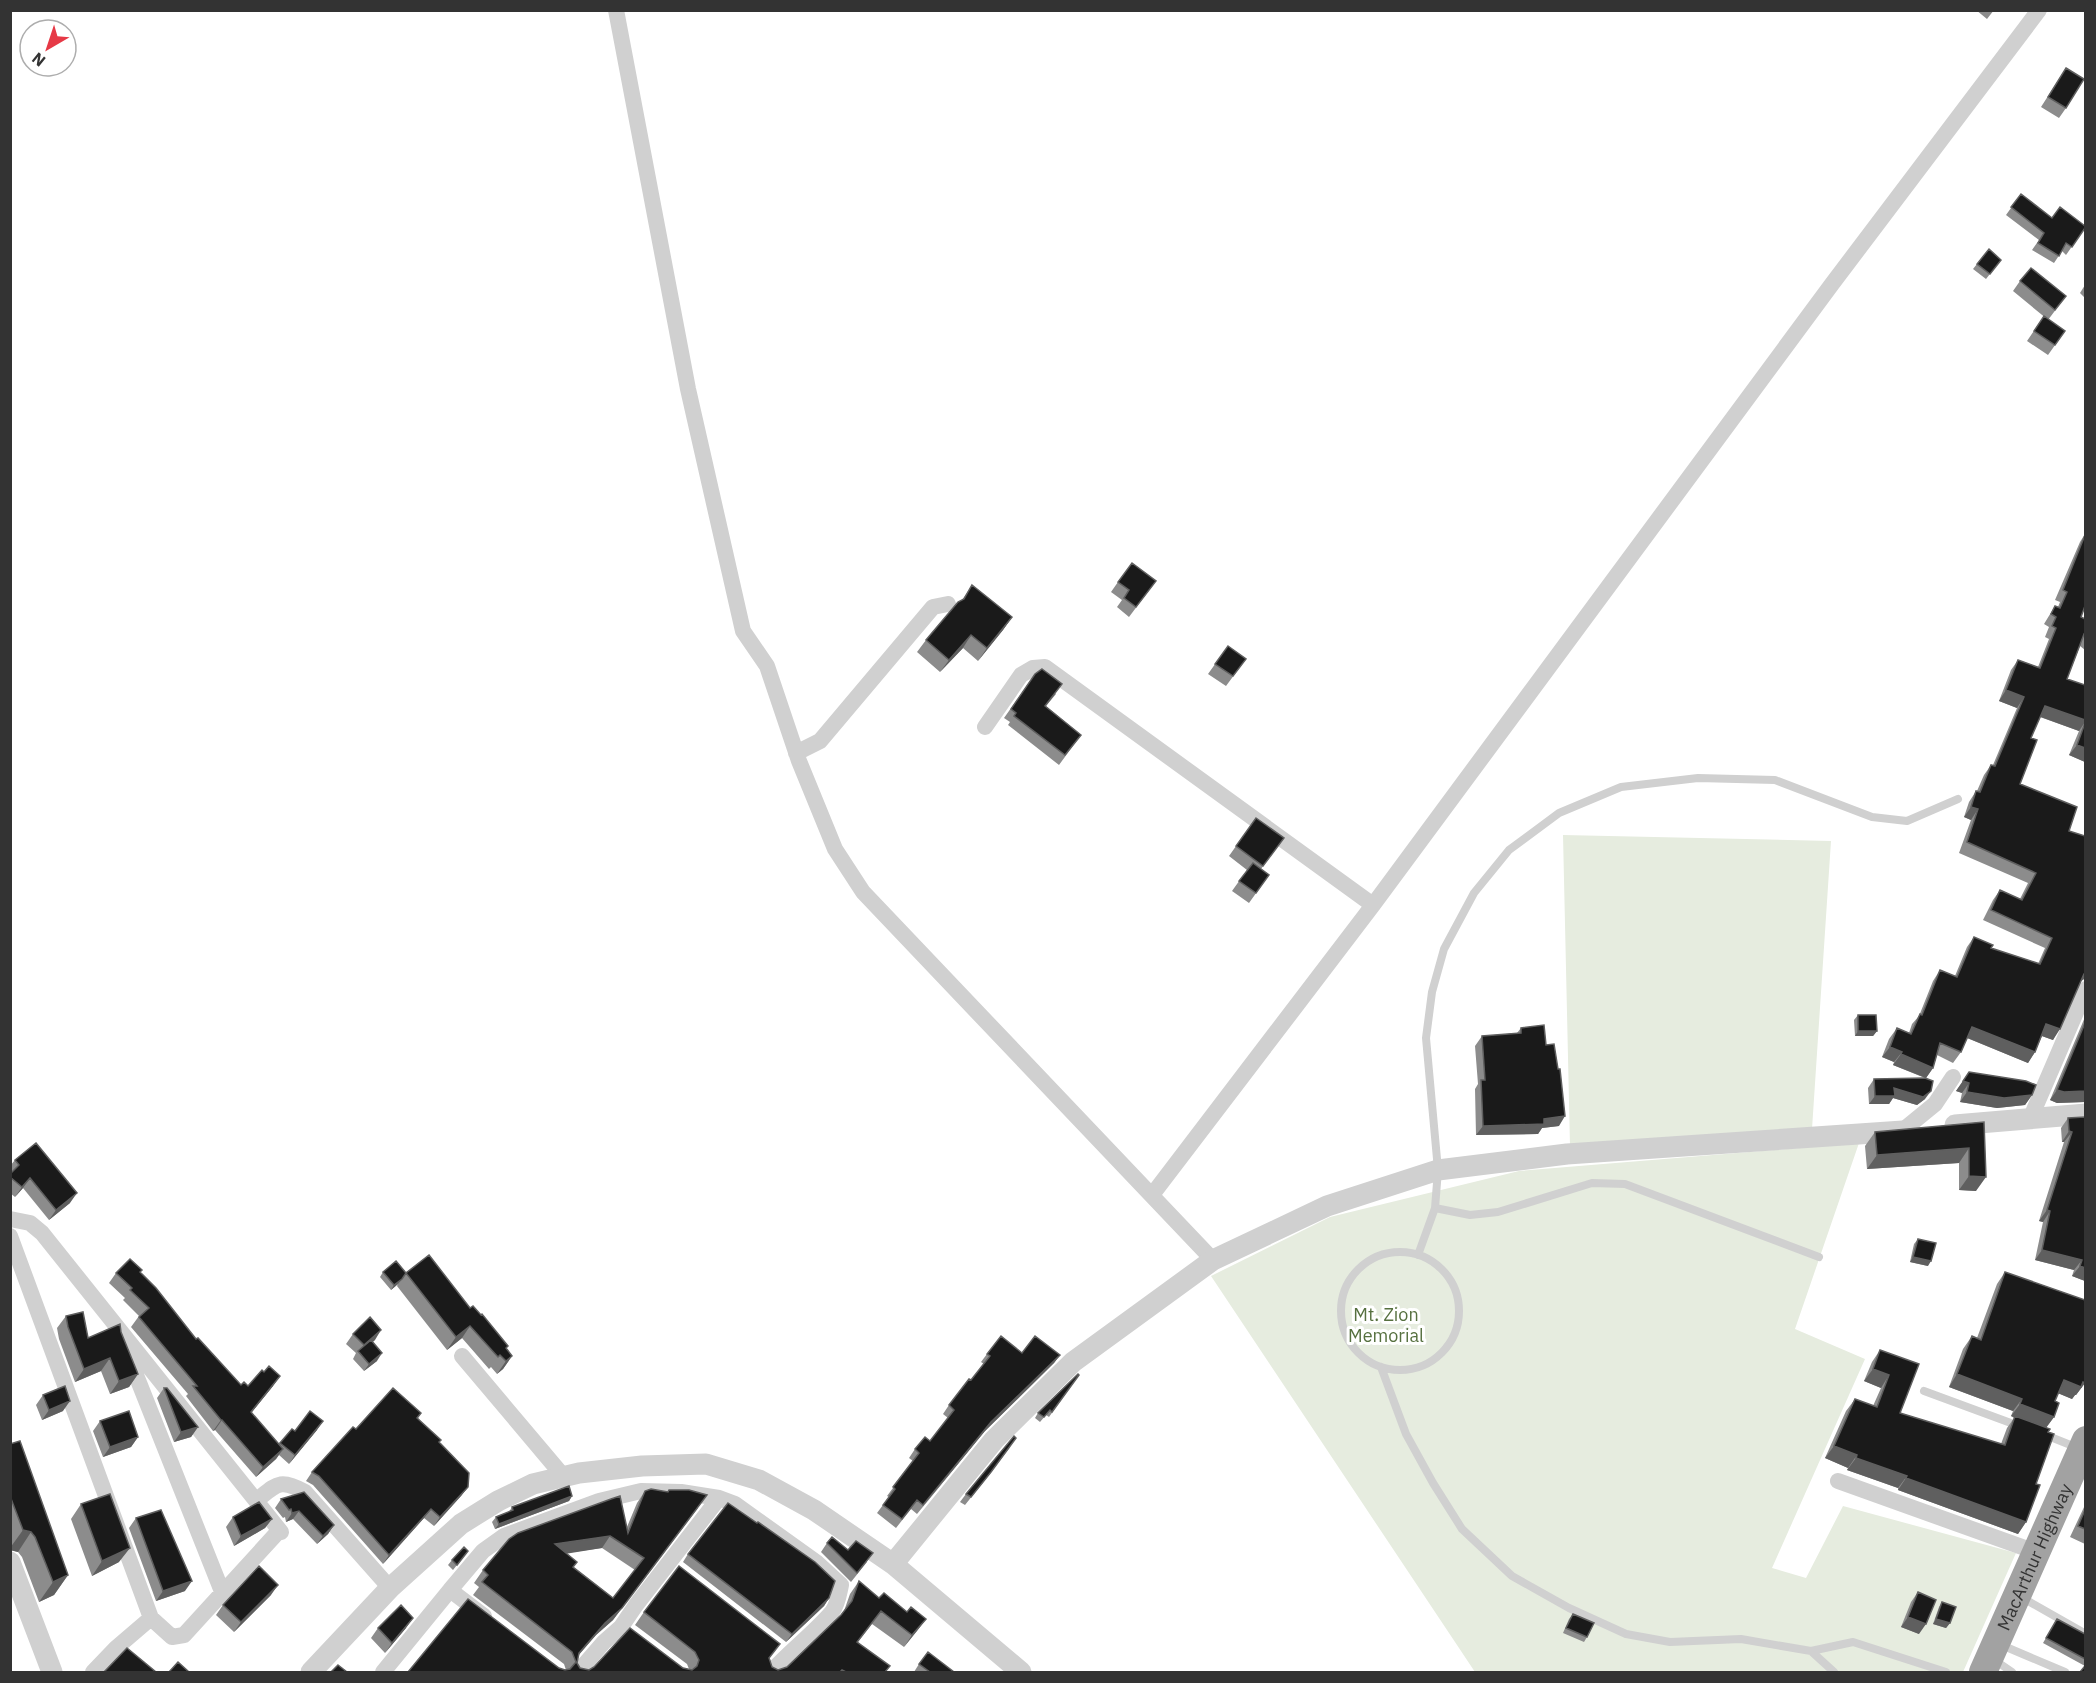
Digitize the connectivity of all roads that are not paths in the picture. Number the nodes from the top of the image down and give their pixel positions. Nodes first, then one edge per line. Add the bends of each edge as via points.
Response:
1 (616, 10) edge
2 (2039, 10) edge
3 (948, 604) dead end
4 (985, 726) dead end
5 (796, 753) junction
6 (1958, 799) dead end
7 (1373, 905) junction
8 (2085, 989) edge
9 (1953, 1077) dead end
10 (2085, 1114) edge
11 (2031, 1118) junction
12 (1902, 1131) junction
13 (1438, 1170) junction
14 (1152, 1195) junction
15 (1436, 1208) junction
16 (10, 1219) edge
17 (10, 1236) edge
18 (1418, 1255) junction
19 (1819, 1257) dead end
20 (1213, 1260) junction
21 (115, 1324) junction
22 (462, 1356) dead end
23 (1381, 1367) junction
24 (1924, 1391) dead end
25 (2084, 1444) edge
26 (564, 1477) junction
27 (1838, 1481) dead end
28 (719, 1498) junction
29 (257, 1500) junction
30 (2036, 1552) junction
31 (10, 1562) edge
32 (668, 1564) junction
33 (893, 1564) junction
34 (683, 1574) edge
35 (390, 1588) junction
36 (450, 1590) junction
37 (223, 1594) junction
38 (2017, 1595) junction
39 (151, 1618) junction
40 (494, 1624) edge
41 (2085, 1634) edge
42 (1811, 1651) junction
43 (1995, 1661) edge
44 (52, 1672) edge
45 (93, 1672) edge
46 (311, 1672) edge
47 (385, 1672) edge
48 (578, 1672) edge
49 (771, 1672) edge
50 (1022, 1672) edge
51 (1834, 1672) edge
52 (1946, 1672) edge
53 (2065, 1672) edge

1 - 5 street via 688,389 743,631 767,666
2 - 7 street
3 - 5 street via 933,607 820,741
4 - 7 street via 1021,675 1045,667
5 - 14 street via 835,849 863,892
6 - 13 lane via 1907,821 1872,817 1775,780 1698,778 1621,787 1559,813 1509,850 1474,893 1444,949 1432,992 1426,1038
7 - 14 street
8 - 11 street
9 - 12 street via 1935,1104
10 - 11 street
11 - 12 street
12 - 13 street via 1568,1154
13 - 15 lane
13 - 20 street via 1327,1206
14 - 20 street
15 - 18 lane
15 - 19 lane via 1470,1215 1498,1212 1592,1183 1625,1184
16 - 21 street via 30,1223 42,1233
17 - 39 street
18 - 23 lane via 1379,1255 1357,1269 1343,1292 1341,1318 1347,1337 1358,1354
18 - 23 lane via 1450,1279 1459,1304 1456,1330 1451,1342 1432,1361 1407,1370
20 - 33 street via 1073,1362 994,1440
21 - 29 street
21 - 37 street
22 - 26 street
23 - 42 lane via 1406,1434 1433,1483 1462,1529 1512,1576 1626,1634 1670,1642 1741,1639
24 - 25 lane
25 - 30 highway, MacArthur Highway
26 - 33 street via 642,1466 706,1464 759,1480 814,1510
26 - 35 street via 533,1484 461,1524
27 - 30 street
28 - 32 street
28 - 36 street via 641,1491 599,1501 504,1536 483,1551
28 - 49 street via 735,1504 816,1562 841,1585 833,1611 782,1652
29 - 35 street via 276,1485 291,1484 305,1492
29 - 37 street via 281,1532
30 - 38 highway, MacArthur Highway
31 - 44 street
32 - 34 street
32 - 48 street via 626,1630 604,1642
33 - 50 street
35 - 46 street
36 - 40 street
36 - 47 street
37 - 39 street via 184,1635 172,1637
38 - 41 lane
38 - 43 highway, MacArthur Highway
39 - 45 street
42 - 51 lane
42 - 52 lane via 1853,1642
43 - 53 lane

